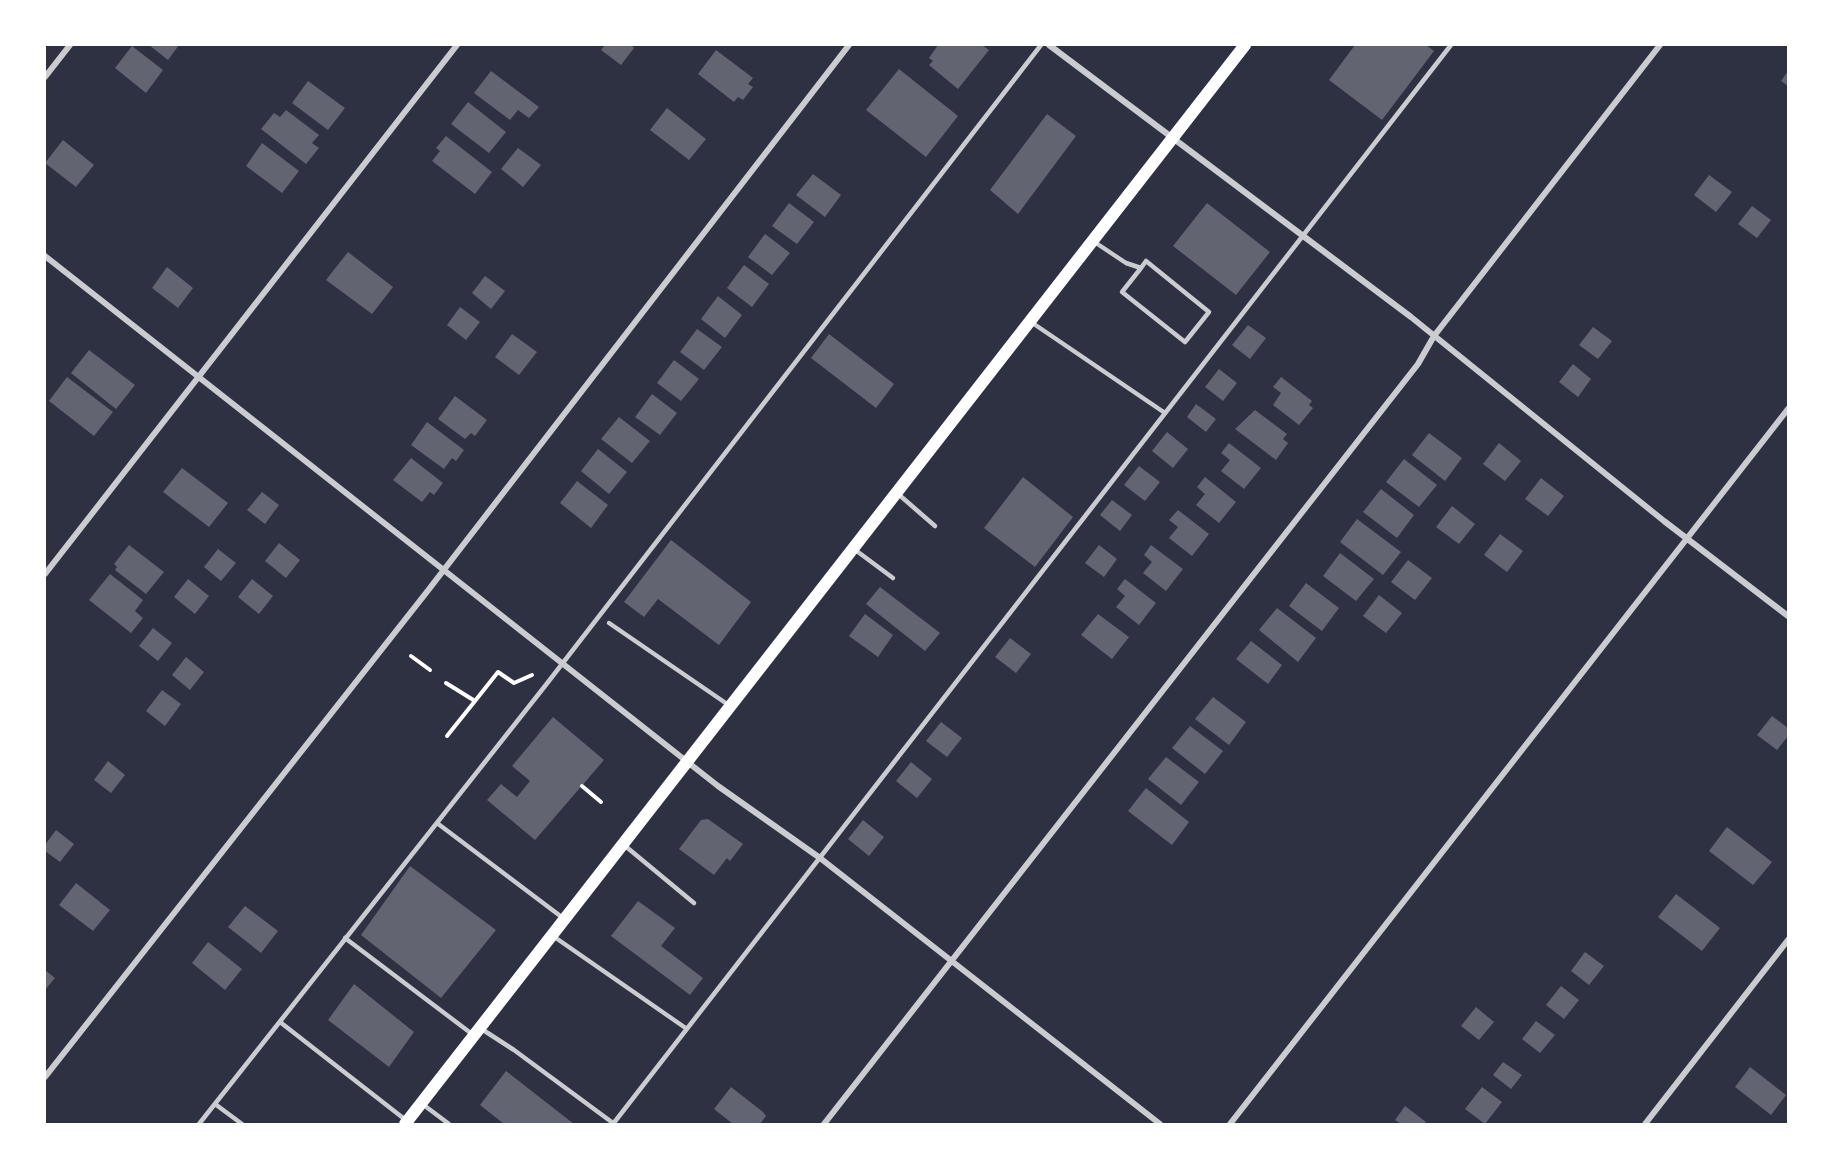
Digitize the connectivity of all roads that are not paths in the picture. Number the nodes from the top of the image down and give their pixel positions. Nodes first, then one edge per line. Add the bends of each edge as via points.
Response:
1 (70, 45) edge
2 (457, 45) edge
3 (849, 45) edge
4 (1041, 45) edge
5 (1049, 45) edge
6 (1245, 45) edge
7 (1451, 45) edge
8 (1660, 45) edge
9 (45, 77) edge
10 (1173, 137) junction
11 (1303, 236) junction
12 (1093, 241) junction
13 (45, 256) edge
14 (1141, 268) junction
15 (1031, 321) junction
16 (1434, 336) junction
17 (200, 376) junction
18 (1788, 409) edge
19 (1165, 413) junction
20 (897, 493) junction
21 (936, 526) dead end
22 (1687, 538) junction
23 (854, 549) junction
24 (443, 570) junction
25 (45, 574) edge
26 (893, 578) dead end
27 (1788, 616) edge
28 (609, 623) dead end
29 (564, 662) junction
30 (732, 707) junction
31 (689, 762) junction
32 (437, 823) junction
33 (624, 845) junction
34 (820, 858) junction
35 (694, 903) dead end
36 (565, 920) junction
37 (553, 936) junction
38 (345, 938) junction
39 (1788, 940) edge
40 (951, 960) junction
41 (280, 1022) junction
42 (687, 1029) junction
43 (477, 1032) junction
44 (45, 1077) edge
45 (421, 1103) junction
46 (215, 1104) junction
47 (406, 1123) edge
48 (200, 1124) edge
49 (242, 1124) edge
50 (450, 1124) edge
51 (613, 1124) edge
52 (824, 1124) edge
53 (1160, 1124) edge
54 (1230, 1124) edge
55 (1645, 1124) edge

1 - 9 street
2 - 17 street
3 - 24 street
4 - 29 lane
5 - 10 street
6 - 10 main road
7 - 11 lane
8 - 16 street
10 - 11 street
10 - 12 main road
11 - 16 street
11 - 19 lane
12 - 14 lane
12 - 15 main road
13 - 17 street
14 - 14 lane via 1146,261 1209,312 1185,342 1122,292
15 - 19 lane
15 - 20 main road
16 - 22 street
16 - 40 street via 1418,364
17 - 24 street
17 - 25 street
18 - 22 street
19 - 34 lane
20 - 21 lane
20 - 23 main road
22 - 27 street
22 - 54 street
23 - 26 lane
23 - 30 main road
24 - 29 street
24 - 44 street
28 - 30 lane
29 - 31 street
29 - 32 lane
30 - 31 main road
31 - 33 main road
31 - 34 street
32 - 36 lane
32 - 38 lane
33 - 35 lane
33 - 36 main road
34 - 40 street
34 - 42 lane
36 - 37 main road
37 - 42 lane
37 - 43 main road
38 - 41 lane
38 - 43 lane
39 - 55 street
40 - 52 street
40 - 53 street
41 - 46 lane
41 - 47 lane
42 - 51 lane
43 - 45 main road
43 - 51 lane via 514,1050
45 - 47 main road
45 - 50 lane
46 - 48 lane
46 - 49 lane

